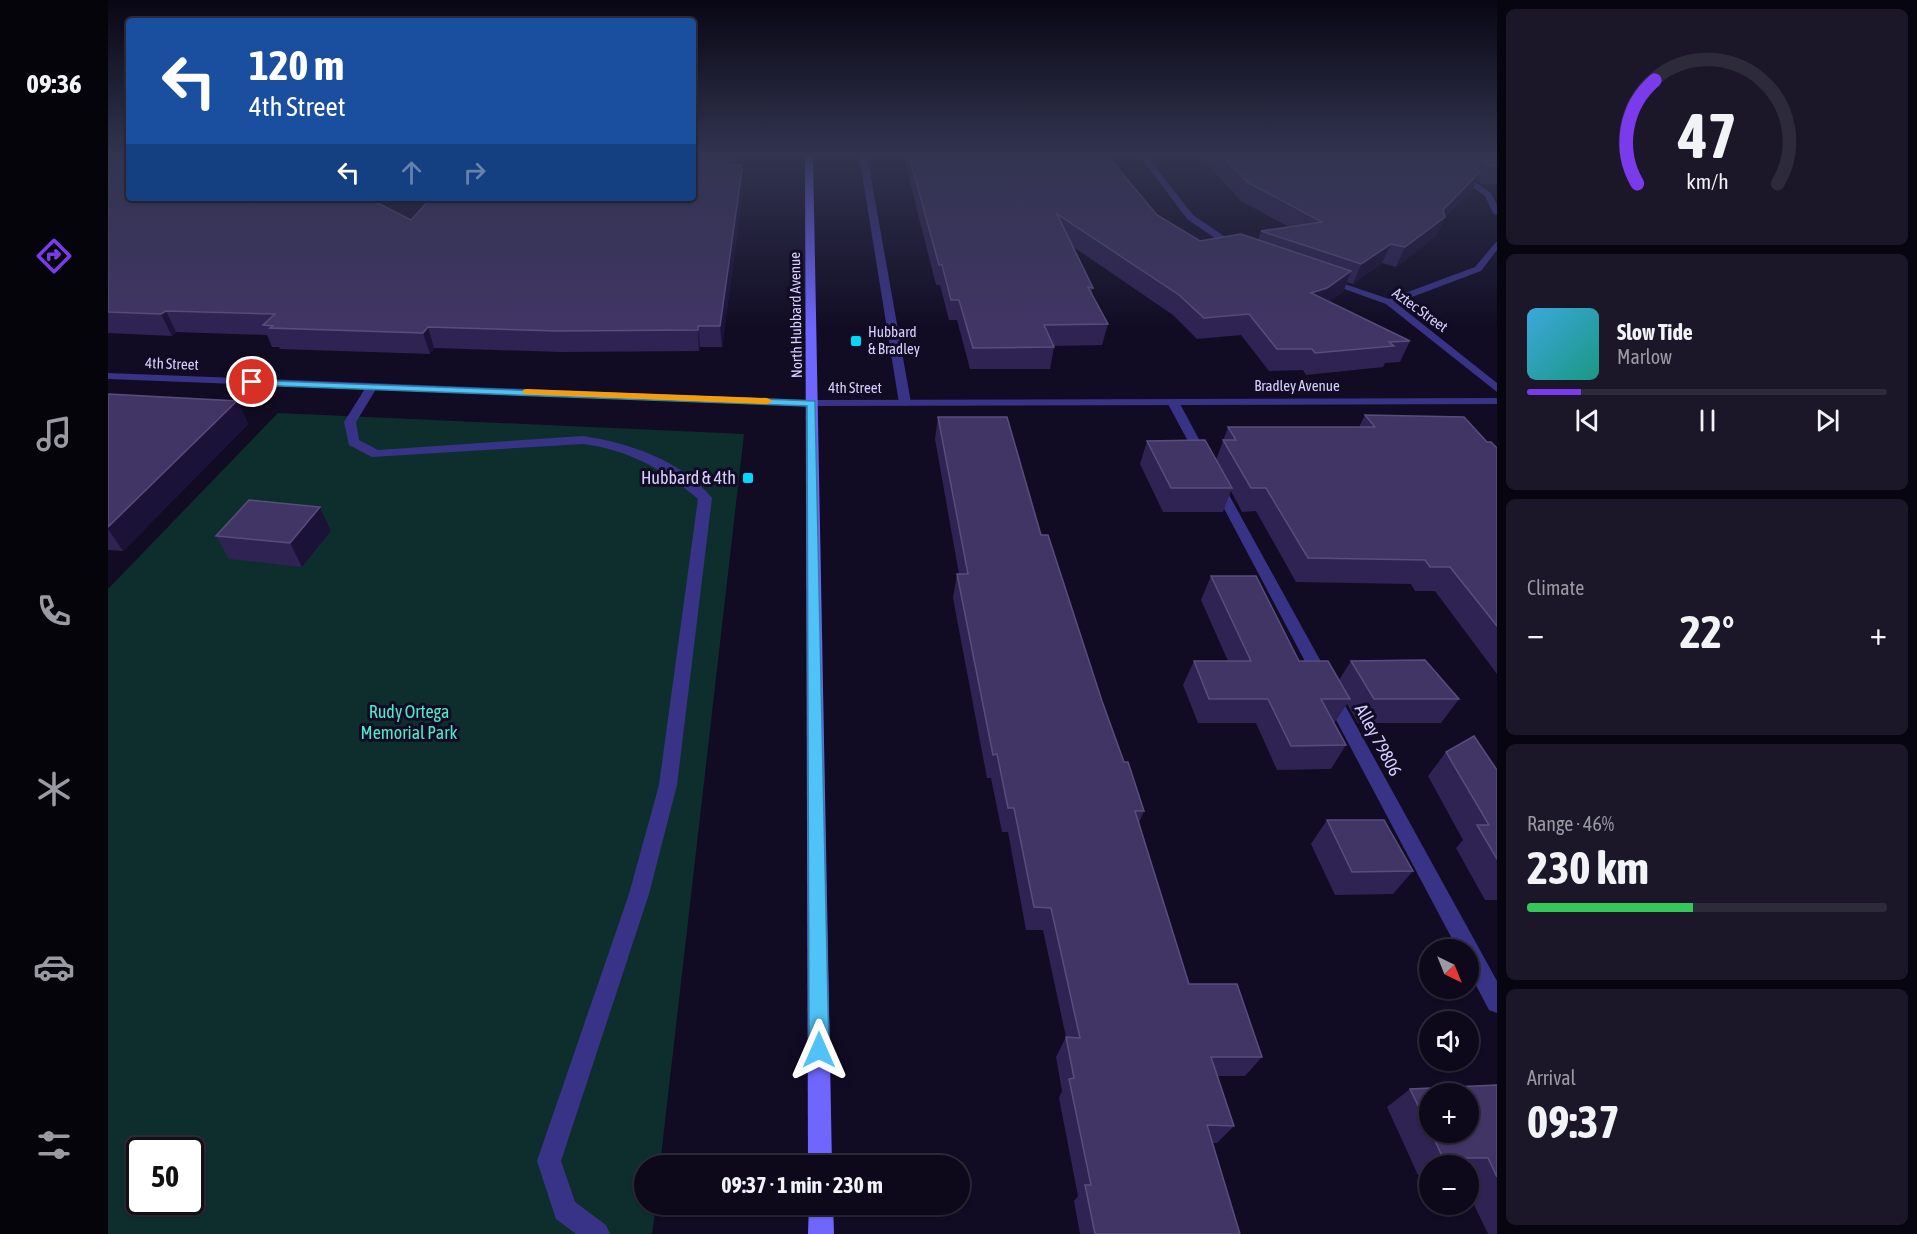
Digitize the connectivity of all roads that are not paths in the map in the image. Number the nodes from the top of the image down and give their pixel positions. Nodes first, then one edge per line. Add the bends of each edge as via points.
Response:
1 (810, 213) edge
2 (873, 213) edge
3 (1187, 213) edge
4 (1497, 244) edge
5 (1242, 252) edge
6 (1321, 279) edge
7 (1389, 302) junction
8 (108, 376) edge
9 (372, 386) junction
10 (1497, 389) edge
11 (1497, 400) edge
12 (1173, 402) junction
13 (812, 403) junction
14 (905, 403) junction
15 (1097, 404) joint
16 (1497, 1002) edge
17 (820, 1155) edge
18 (821, 1215) edge
19 (597, 1234) edge
20 (821, 1234) edge

1 - 13 main road, North Hubbard Avenue
2 - 14 street
3 - 5 street
4 - 7 street via 1478,269
6 - 7 street, Aztec Street
7 - 10 street, Aztec Street
8 - 9 street, 4th Street
9 - 13 street, 4th Street
9 - 19 street via 350,422 353,442 376,454 583,440 613,444 640,452 682,478 705,498 668,785 639,894 549,1161 565,1210
11 - 12 street, Bradley Avenue
12 - 15 street, Bradley Avenue
12 - 16 street, Alley 79806
13 - 14 street, 4th Street
13 - 17 main road, North Hubbard Avenue
14 - 15 street, 4th Street
18 - 20 main road

